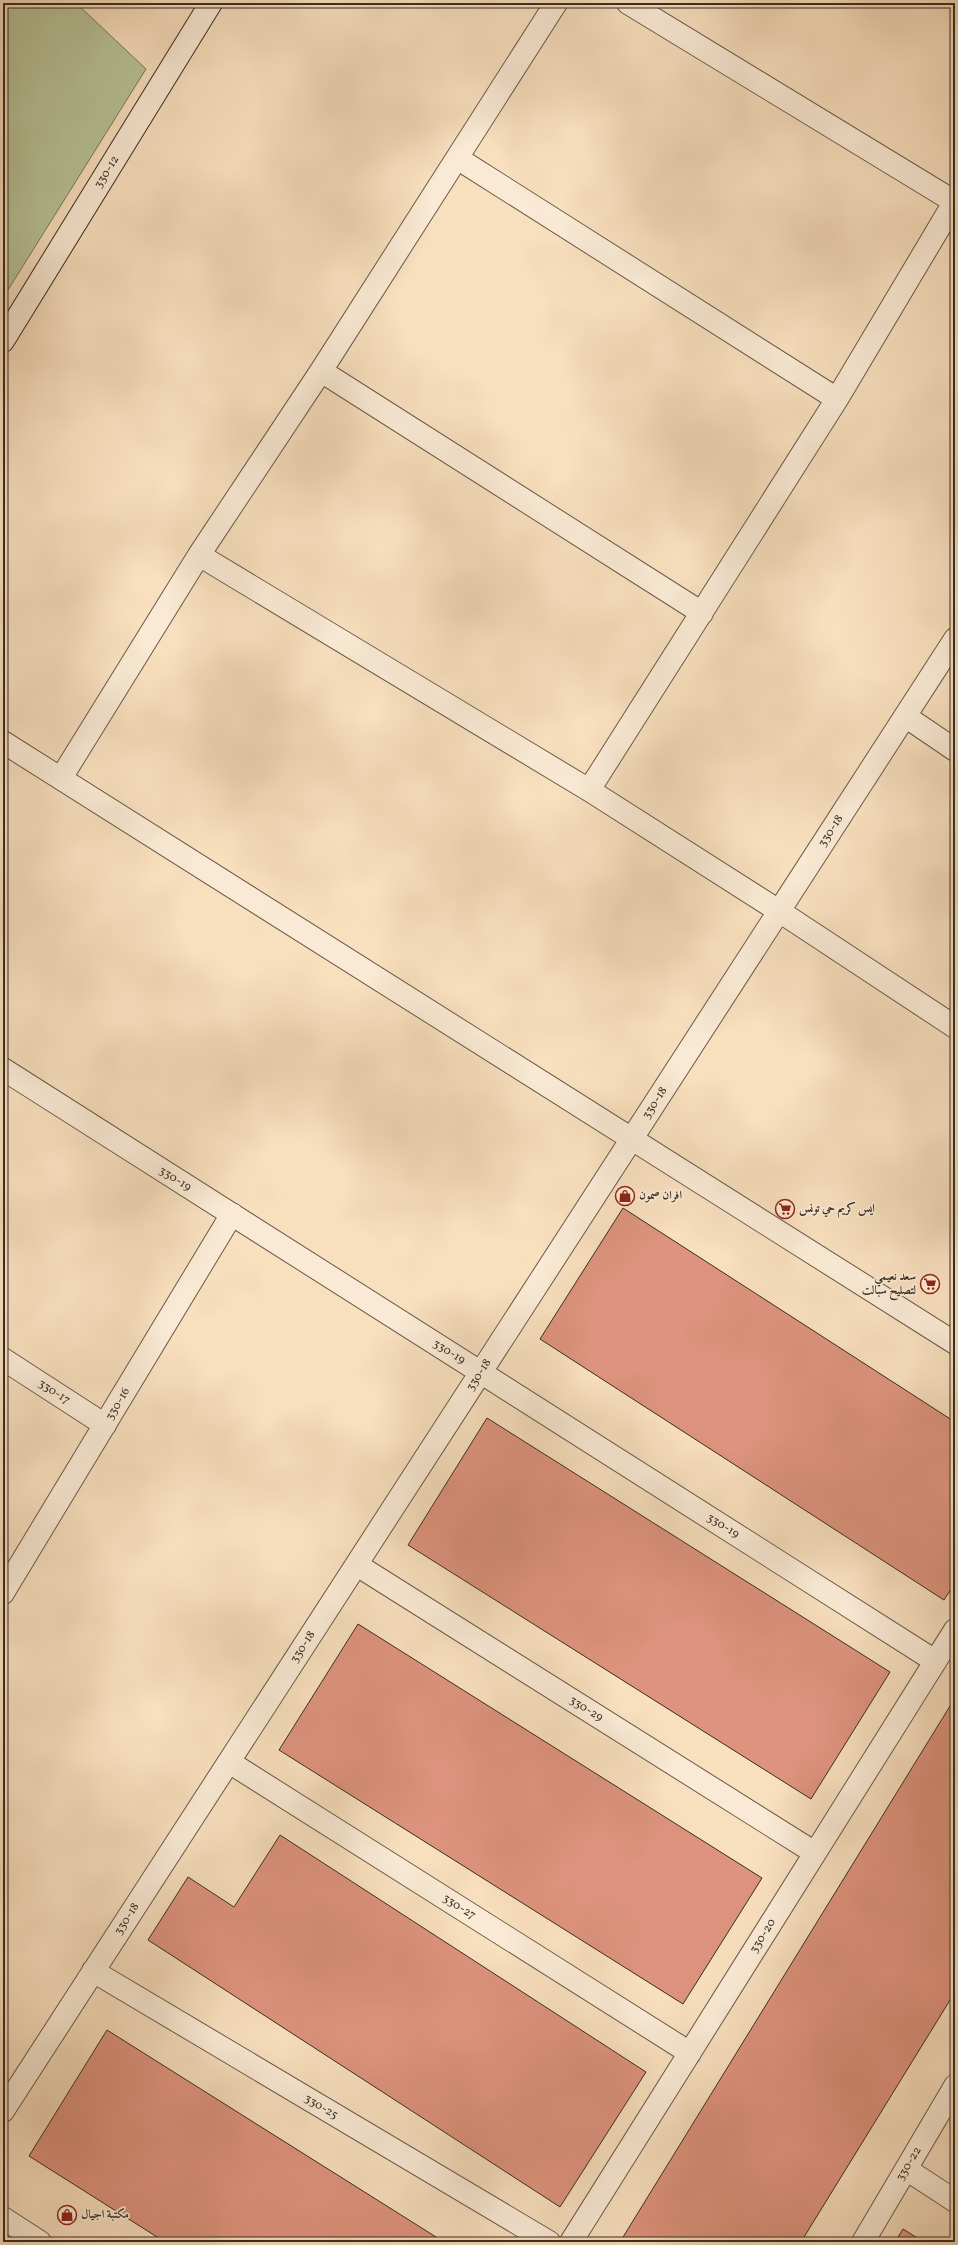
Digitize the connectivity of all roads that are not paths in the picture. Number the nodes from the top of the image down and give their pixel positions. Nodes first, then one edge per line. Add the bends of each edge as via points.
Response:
1 (211, 3) edge
2 (556, 3) edge
3 (628, 3) edge
4 (457, 158) junction
5 (955, 201) edge
6 (3, 341) edge
7 (321, 371) junction
8 (837, 398) junction
9 (199, 555) junction
10 (702, 613) junction
11 (955, 639) edge
12 (905, 716) junction
13 (3, 742) edge
14 (955, 750) edge
15 (61, 778) junction
16 (589, 790) junction
17 (779, 911) junction
18 (955, 1027) edge
19 (3, 1069) edge
20 (631, 1139) junction
21 (232, 1214) junction
22 (955, 1343) edge
23 (3, 1359) edge
24 (481, 1372) junction
25 (105, 1424) junction
26 (357, 1564) junction
27 (3, 1594) edge
28 (955, 1630) edge
29 (935, 1661) junction
30 (229, 1762) junction
31 (814, 1853) junction
32 (93, 1971) junction
33 (690, 2053) junction
34 (955, 2086) edge
35 (3, 2111) edge
36 (906, 2169) junction
37 (955, 2201) edge
38 (3, 2218) edge
39 (40, 2242) edge
40 (549, 2242) edge
41 (571, 2242) edge
42 (862, 2242) edge

1 - 6 street, 330-12
2 - 4 street
3 - 5 street
4 - 7 street
4 - 8 street
5 - 8 street
7 - 9 street
7 - 10 street
8 - 10 street
9 - 15 street
9 - 16 street
10 - 16 street
11 - 12 street, 330-18
12 - 14 street
12 - 17 street, 330-18
13 - 15 street
15 - 20 street
16 - 17 street
17 - 18 street
17 - 20 street, 330-18
19 - 21 street, 330-19
20 - 22 street
20 - 24 street, 330-18
21 - 24 street, 330-19
21 - 25 street, 330-16
23 - 25 street, 330-17
24 - 26 street, 330-18
24 - 29 street, 330-19
25 - 27 street, 330-16
26 - 30 street, 330-18
26 - 31 street, 330-29
28 - 29 street, 330-20
29 - 31 street, 330-20
30 - 32 street, 330-18
30 - 33 street, 330-27
31 - 33 street, 330-20
32 - 35 street, 330-18
32 - 40 street, 330-25
33 - 41 street, 330-20
34 - 36 street, 330-22
36 - 37 street
36 - 42 street, 330-22
38 - 39 street

